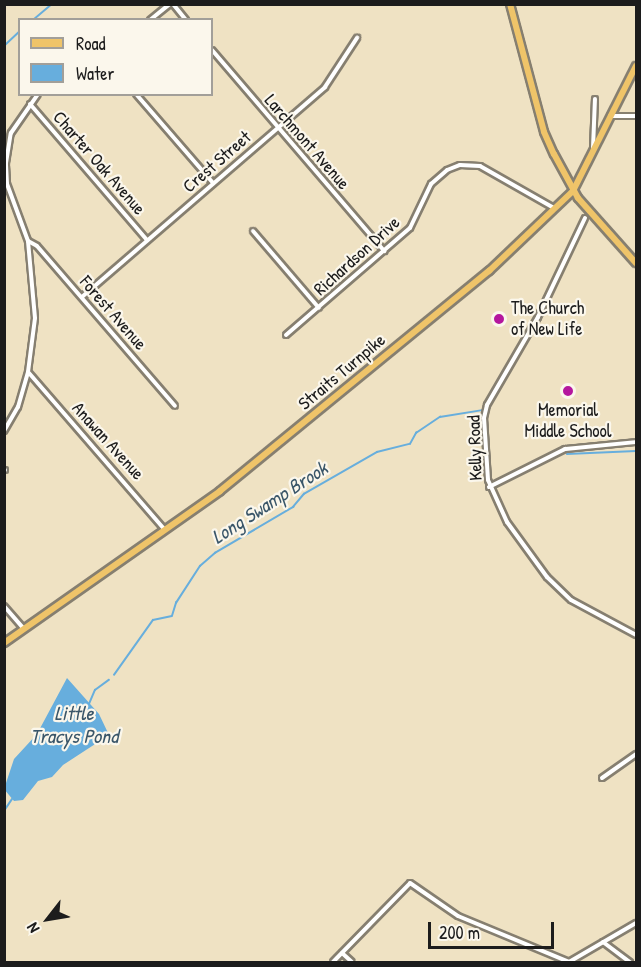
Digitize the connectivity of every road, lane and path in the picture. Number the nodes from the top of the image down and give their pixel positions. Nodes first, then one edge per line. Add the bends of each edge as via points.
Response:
1 (172, 4) edge
2 (510, 4) edge
3 (153, 18) edge
4 (184, 18) edge
5 (357, 38) dead end
6 (213, 52) edge
7 (636, 66) edge
8 (36, 96) edge
9 (138, 96) edge
10 (595, 99) dead end
11 (30, 104) junction
12 (609, 116) junction
13 (636, 116) edge
14 (276, 129) junction
15 (593, 148) junction
16 (213, 183) junction
17 (573, 190) junction
18 (555, 208) junction
19 (585, 218) dead end
20 (253, 231) dead end
21 (147, 240) junction
22 (27, 241) junction
23 (384, 251) junction
24 (636, 263) edge
25 (82, 297) junction
26 (319, 308) junction
27 (286, 335) dead end
28 (28, 372) junction
29 (175, 406) dead end
30 (4, 431) edge
31 (636, 442) edge
32 (489, 487) junction
33 (165, 530) junction
34 (4, 606) edge
35 (24, 628) junction
36 (636, 635) edge
37 (4, 643) edge
38 (636, 754) edge
39 (602, 778) dead end
40 (636, 923) edge
41 (603, 942) junction
42 (342, 953) junction
43 (333, 963) edge
44 (352, 963) edge
45 (569, 963) edge
46 (630, 963) edge

1 - 3 street
1 - 4 street
2 - 17 main road via 544,132
5 - 14 street, Crest Street via 325,87
6 - 14 street, Larchmont Avenue
7 - 12 main road, Straits Turnpike
8 - 11 street
9 - 16 street
10 - 15 street
11 - 21 street, Charter Oak Avenue
11 - 22 street via 11,134 6,163 7,184
12 - 13 street
12 - 15 main road, Straits Turnpike
14 - 16 street, Crest Street
14 - 23 street, Larchmont Avenue
15 - 17 main road, Straits Turnpike
16 - 21 street, Crest Street
17 - 18 main road, Straits Turnpike
17 - 24 main road
18 - 23 street, Richardson Drive via 485,168 460,165 435,178 410,228
18 - 33 main road, Straits Turnpike via 489,271 308,421
19 - 32 street, Kelly Road via 538,317 487,405 484,418
20 - 26 street
21 - 25 street, Crest Street
22 - 25 street, Forest Avenue via 37,246
22 - 28 street via 35,318
23 - 26 street, Richardson Drive
25 - 29 street, Forest Avenue
26 - 27 street, Richardson Drive
28 - 30 street via 18,407
28 - 33 street, Anawan Avenue
31 - 32 street via 565,449
32 - 36 street, Kelly Road via 525,550 547,578 571,600
33 - 35 main road, Straits Turnpike
34 - 35 street
35 - 37 main road, Straits Turnpike
38 - 39 street
40 - 41 street
41 - 45 street
41 - 46 street
42 - 43 street
42 - 44 street
42 - 45 street via 410,883 458,916

